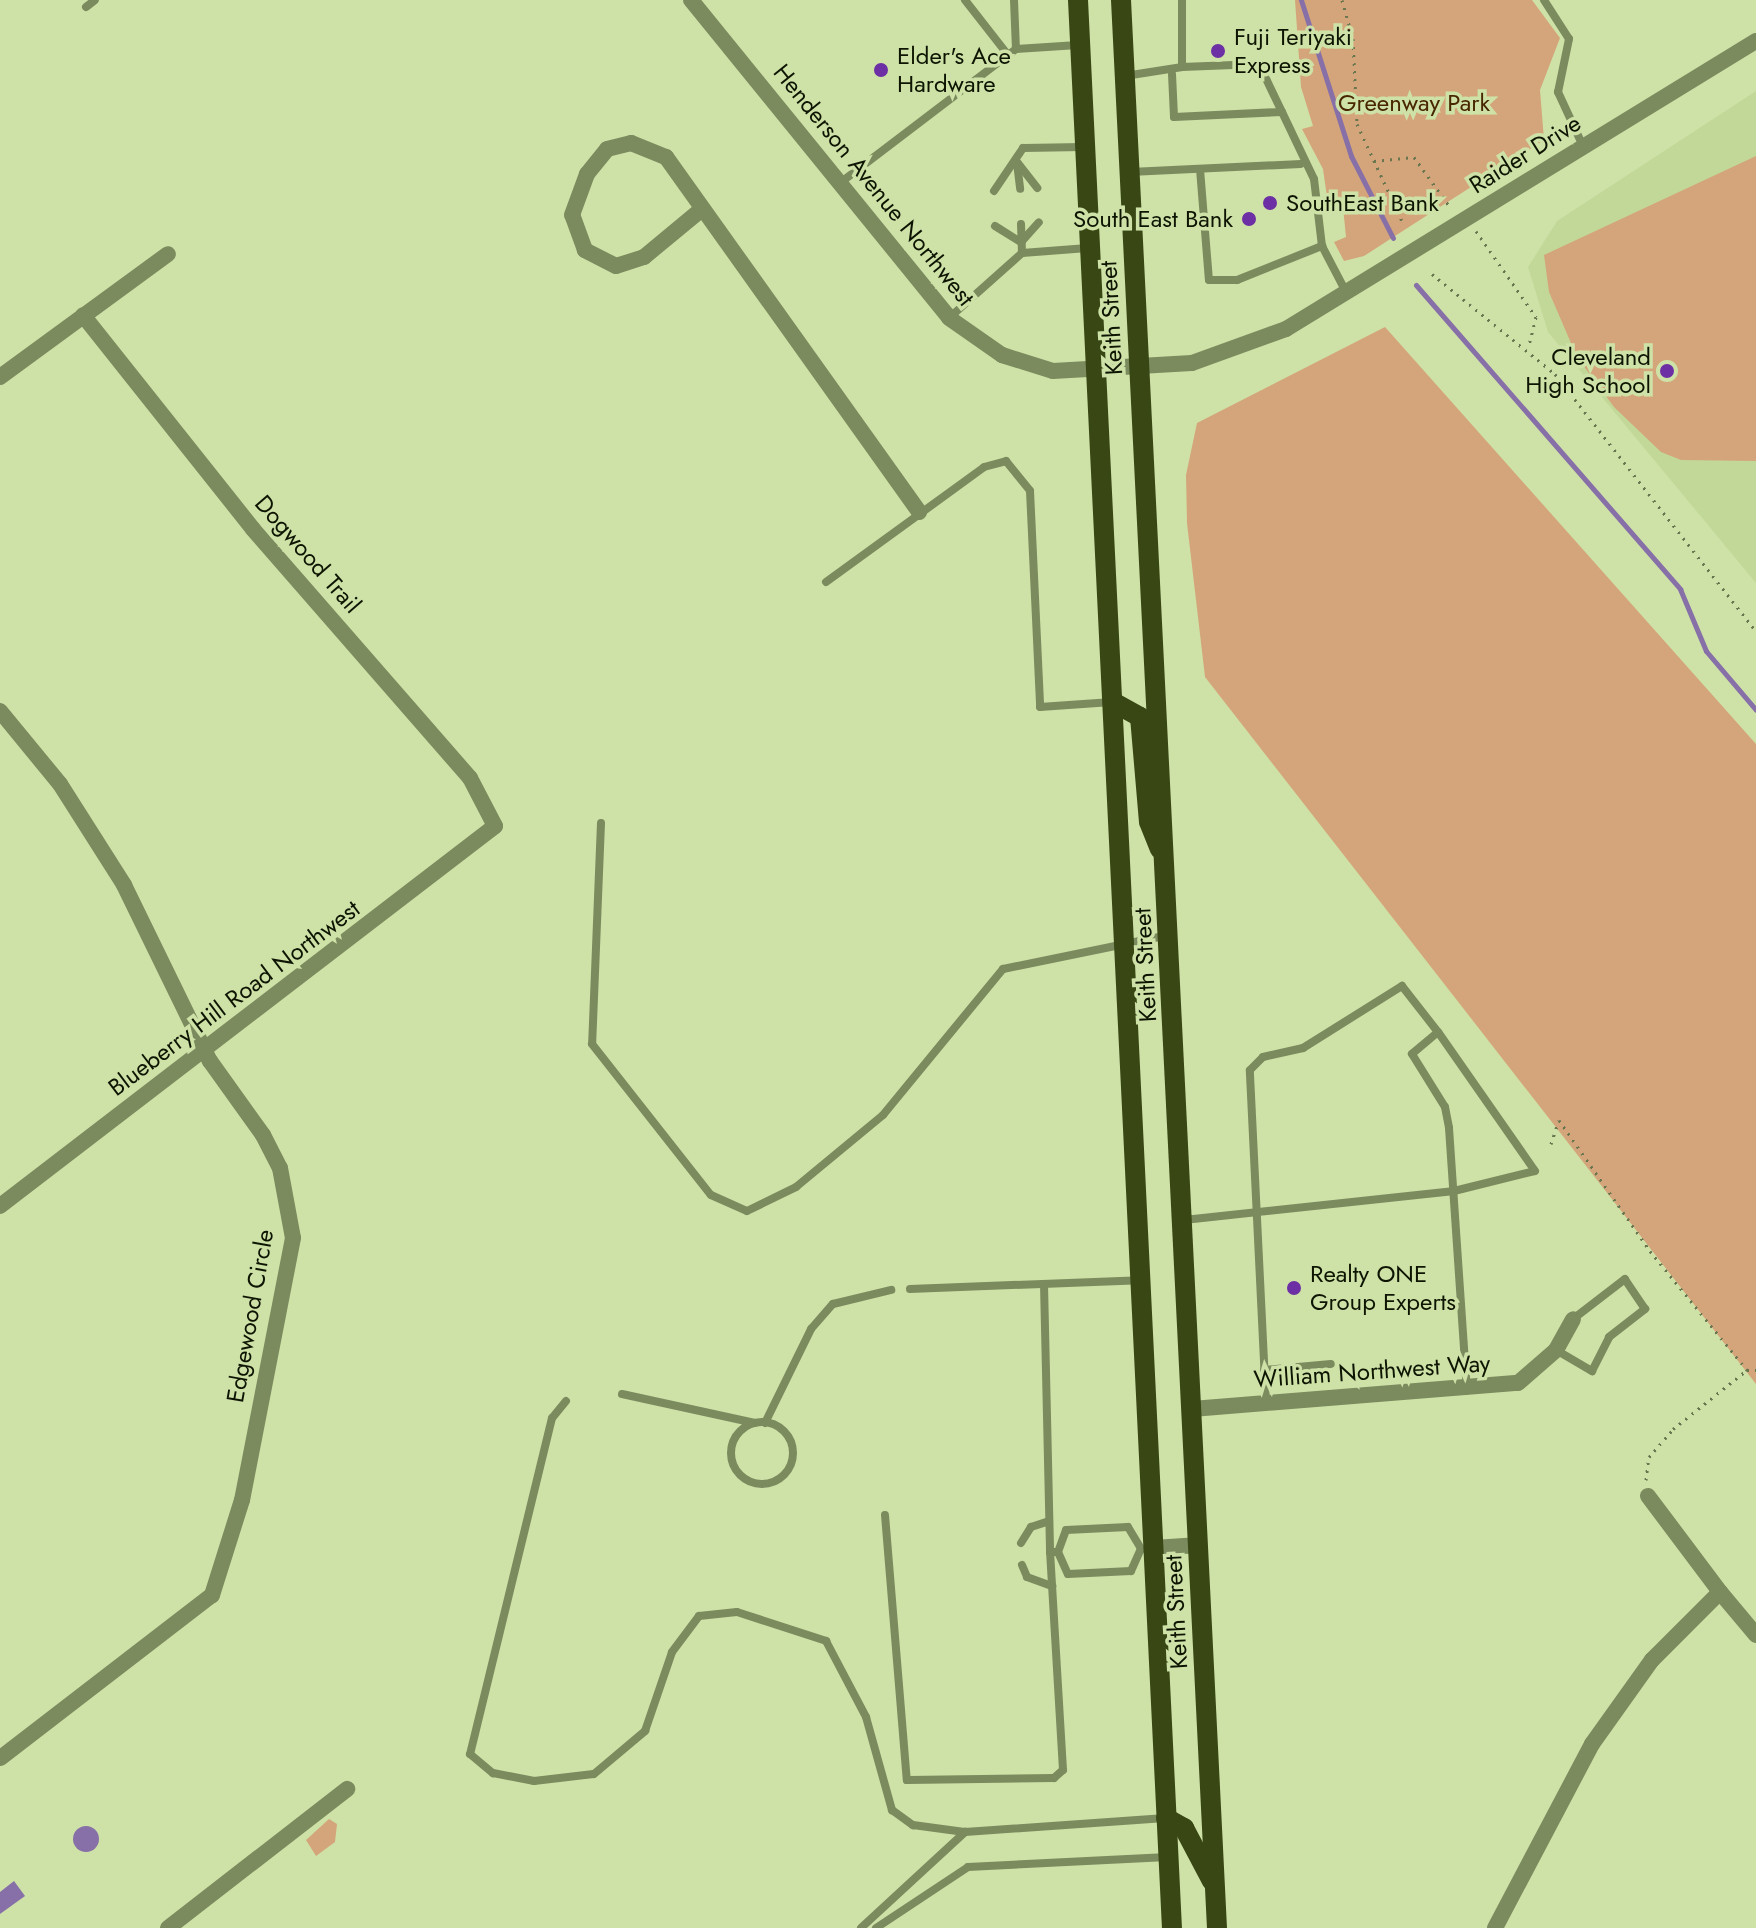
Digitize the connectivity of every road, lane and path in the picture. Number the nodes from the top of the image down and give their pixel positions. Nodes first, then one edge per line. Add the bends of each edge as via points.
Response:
1 (95, 0) edge
2 (691, 0) edge
3 (965, 0) edge
4 (1014, 0) edge
5 (1078, 0) edge
6 (1121, 0) edge
7 (1182, 0) edge
8 (1342, 0) edge
9 (1544, 0) edge
10 (86, 7) dead end
11 (1756, 41) edge
12 (1080, 45) junction
13 (1016, 49) junction
14 (1008, 55) junction
15 (1182, 67) junction
16 (1172, 74) junction
17 (1124, 76) junction
18 (1282, 112) junction
19 (1583, 146) junction
20 (1084, 147) junction
21 (1374, 161) junction
22 (1017, 162) junction
23 (1301, 164) junction
24 (1200, 169) junction
25 (1130, 172) junction
26 (840, 183) junction
27 (1037, 188) dead end
28 (1020, 189) dead end
29 (994, 191) dead end
30 (702, 209) junction
31 (1463, 220) junction
32 (1402, 221) dead end
33 (1039, 222) dead end
34 (1021, 224) dead end
35 (995, 226) dead end
36 (1021, 242) junction
37 (1322, 246) junction
38 (1088, 248) junction
39 (1022, 253) junction
40 (168, 254) dead end
41 (1432, 274) dead end
42 (1346, 292) junction
43 (83, 315) junction
44 (949, 318) junction
45 (1528, 346) junction
46 (1140, 369) junction
47 (1095, 370) junction
48 (0, 377) edge
49 (919, 512) junction
50 (826, 582) dead end
51 (1756, 631) edge
52 (1113, 702) junction
53 (0, 711) edge
54 (601, 823) dead end
55 (495, 826) joint
56 (1166, 864) junction
57 (1169, 934) junction
58 (1124, 943) junction
59 (1438, 1032) junction
60 (205, 1050) junction
61 (1551, 1144) dead end
62 (1454, 1191) junction
63 (0, 1206) edge
64 (1254, 1215) junction
65 (1183, 1220) junction
66 (1141, 1280) junction
67 (1044, 1284) junction
68 (910, 1289) dead end
69 (891, 1290) dead end
70 (1573, 1319) joint
71 (1556, 1350) junction
72 (1331, 1364) dead end
73 (1264, 1370) junction
74 (1747, 1370) junction
75 (1756, 1370) edge
76 (1468, 1390) junction
77 (622, 1394) dead end
78 (566, 1401) dead end
79 (1266, 1402) junction
80 (1192, 1409) junction
81 (760, 1423) junction
82 (1648, 1496) joint
83 (885, 1515) dead end
84 (1049, 1521) junction
85 (1021, 1543) dead end
86 (1199, 1545) junction
87 (1147, 1549) junction
88 (1054, 1552) junction
89 (1022, 1565) dead end
90 (1052, 1586) junction
91 (1720, 1592) junction
92 (1756, 1635) edge
93 (0, 1758) edge
94 (347, 1789) dead end
95 (1166, 1818) junction
96 (965, 1832) junction
97 (1169, 1857) junction
98 (1215, 1888) junction
99 (168, 1928) edge
100 (861, 1928) edge
101 (876, 1928) edge
102 (1172, 1928) edge
103 (1217, 1928) edge
104 (1495, 1928) edge

1 - 10 lane
2 - 26 street, Henderson Avenue Northwest
3 - 14 lane
4 - 13 lane
5 - 12 main road, Keith Street
6 - 17 main road, Keith Street
7 - 15 lane
8 - 21 path via 1353,39 1357,124
9 - 19 lane via 1569,39 1558,92
11 - 19 street, Raider Drive
12 - 13 lane
12 - 20 main road, Keith Street
13 - 14 lane
14 - 26 lane
15 - 16 lane
15 - 18 lane via 1259,64
16 - 17 lane
16 - 18 lane via 1174,117
17 - 25 main road, Keith Street
18 - 23 lane
19 - 31 street, Raider Drive
20 - 22 lane via 1023,148
20 - 38 main road, Keith Street
21 - 31 path via 1414,157
21 - 32 path
22 - 27 lane
22 - 28 lane
22 - 29 lane
23 - 24 lane
23 - 37 lane via 1314,179
24 - 25 lane
24 - 37 lane via 1209,280 1237,280
25 - 46 main road, Keith Street
26 - 44 street, Henderson Avenue Northwest
30 - 30 street via 666,157 631,143 597,156 572,215 585,250 616,266 644,257
30 - 49 street
31 - 42 street, Raider Drive
31 - 45 path via 1486,238 1536,317
33 - 36 lane
34 - 36 lane
35 - 36 lane
36 - 39 lane
37 - 42 lane
38 - 39 lane
38 - 47 main road, Keith Street
39 - 44 lane
40 - 43 street
41 - 45 path
42 - 46 street, Raider Drive via 1235,353
43 - 48 street
43 - 55 street, Dogwood Trail via 253,529 470,778
44 - 47 street, Henderson Avenue Northwest via 1002,355 1053,371
45 - 51 path
46 - 47 street, Henderson Avenue Northwest
46 - 56 main road, Keith Street
47 - 52 main road, Keith Street
49 - 50 lane
49 - 52 lane via 984,467 1006,461 1021,471 1030,491 1040,707
52 - 56 main road via 1140,717 1149,822
52 - 58 main road, Keith Street
53 - 60 street, Edgewood Circle via 60,784 124,885
54 - 58 lane via 592,1044 711,1195 747,1211 796,1187 883,1115 1003,969
55 - 60 street, Blueberry Hill Road Northwest
56 - 57 main road, Keith Street
57 - 58 lane
57 - 65 main road, Keith Street
58 - 66 main road, Keith Street
59 - 62 lane via 1412,1054 1445,1107
59 - 62 lane via 1535,1171
59 - 64 lane via 1402,986 1303,1048 1263,1057 1246,1086
60 - 63 street, Blueberry Hill Road Northwest
60 - 93 street, Edgewood Circle via 280,1168 293,1238 225,1564 212,1595 192,1614
61 - 74 path via 1559,1120 1601,1187
62 - 64 lane
62 - 76 lane
64 - 65 lane
64 - 73 lane
65 - 80 main road, Keith Street
66 - 67 lane
66 - 87 main road, Keith Street
67 - 68 lane
67 - 84 lane
69 - 81 lane via 833,1304 811,1329
70 - 71 street, William Northwest Way
70 - 71 lane via 1625,1279 1645,1309 1609,1337 1592,1371
71 - 76 street, William Northwest Way via 1518,1383
72 - 73 lane
73 - 79 lane
74 - 75 path
74 - 82 path via 1660,1443 1646,1466
76 - 79 street, William Northwest Way
77 - 81 lane
78 - 96 lane via 552,1418 470,1754 493,1773 534,1781 594,1774 645,1731 672,1652 699,1616 737,1612 826,1641 866,1717 892,1810 913,1825
79 - 80 street, William Northwest Way
80 - 86 main road, Keith Street
81 - 81 lane via 790,1440 792,1460 781,1478 761,1484 736,1470 731,1451 739,1433
82 - 91 street
83 - 90 lane via 907,1780 1054,1778 1063,1770
84 - 85 lane via 1031,1527
84 - 88 lane
86 - 87 street
86 - 98 main road, Keith Street
87 - 88 lane via 1128,1527 1066,1530
87 - 88 lane via 1131,1571 1068,1574
87 - 95 main road, Keith Street
88 - 90 lane
89 - 90 lane via 1027,1577
91 - 92 street
91 - 104 street via 1652,1660 1592,1744
94 - 99 street
95 - 96 lane
95 - 97 main road, Keith Street
95 - 98 main road via 1184,1828
96 - 100 lane
97 - 101 lane via 968,1867
97 - 102 main road, Keith Street
98 - 103 main road, Keith Street

